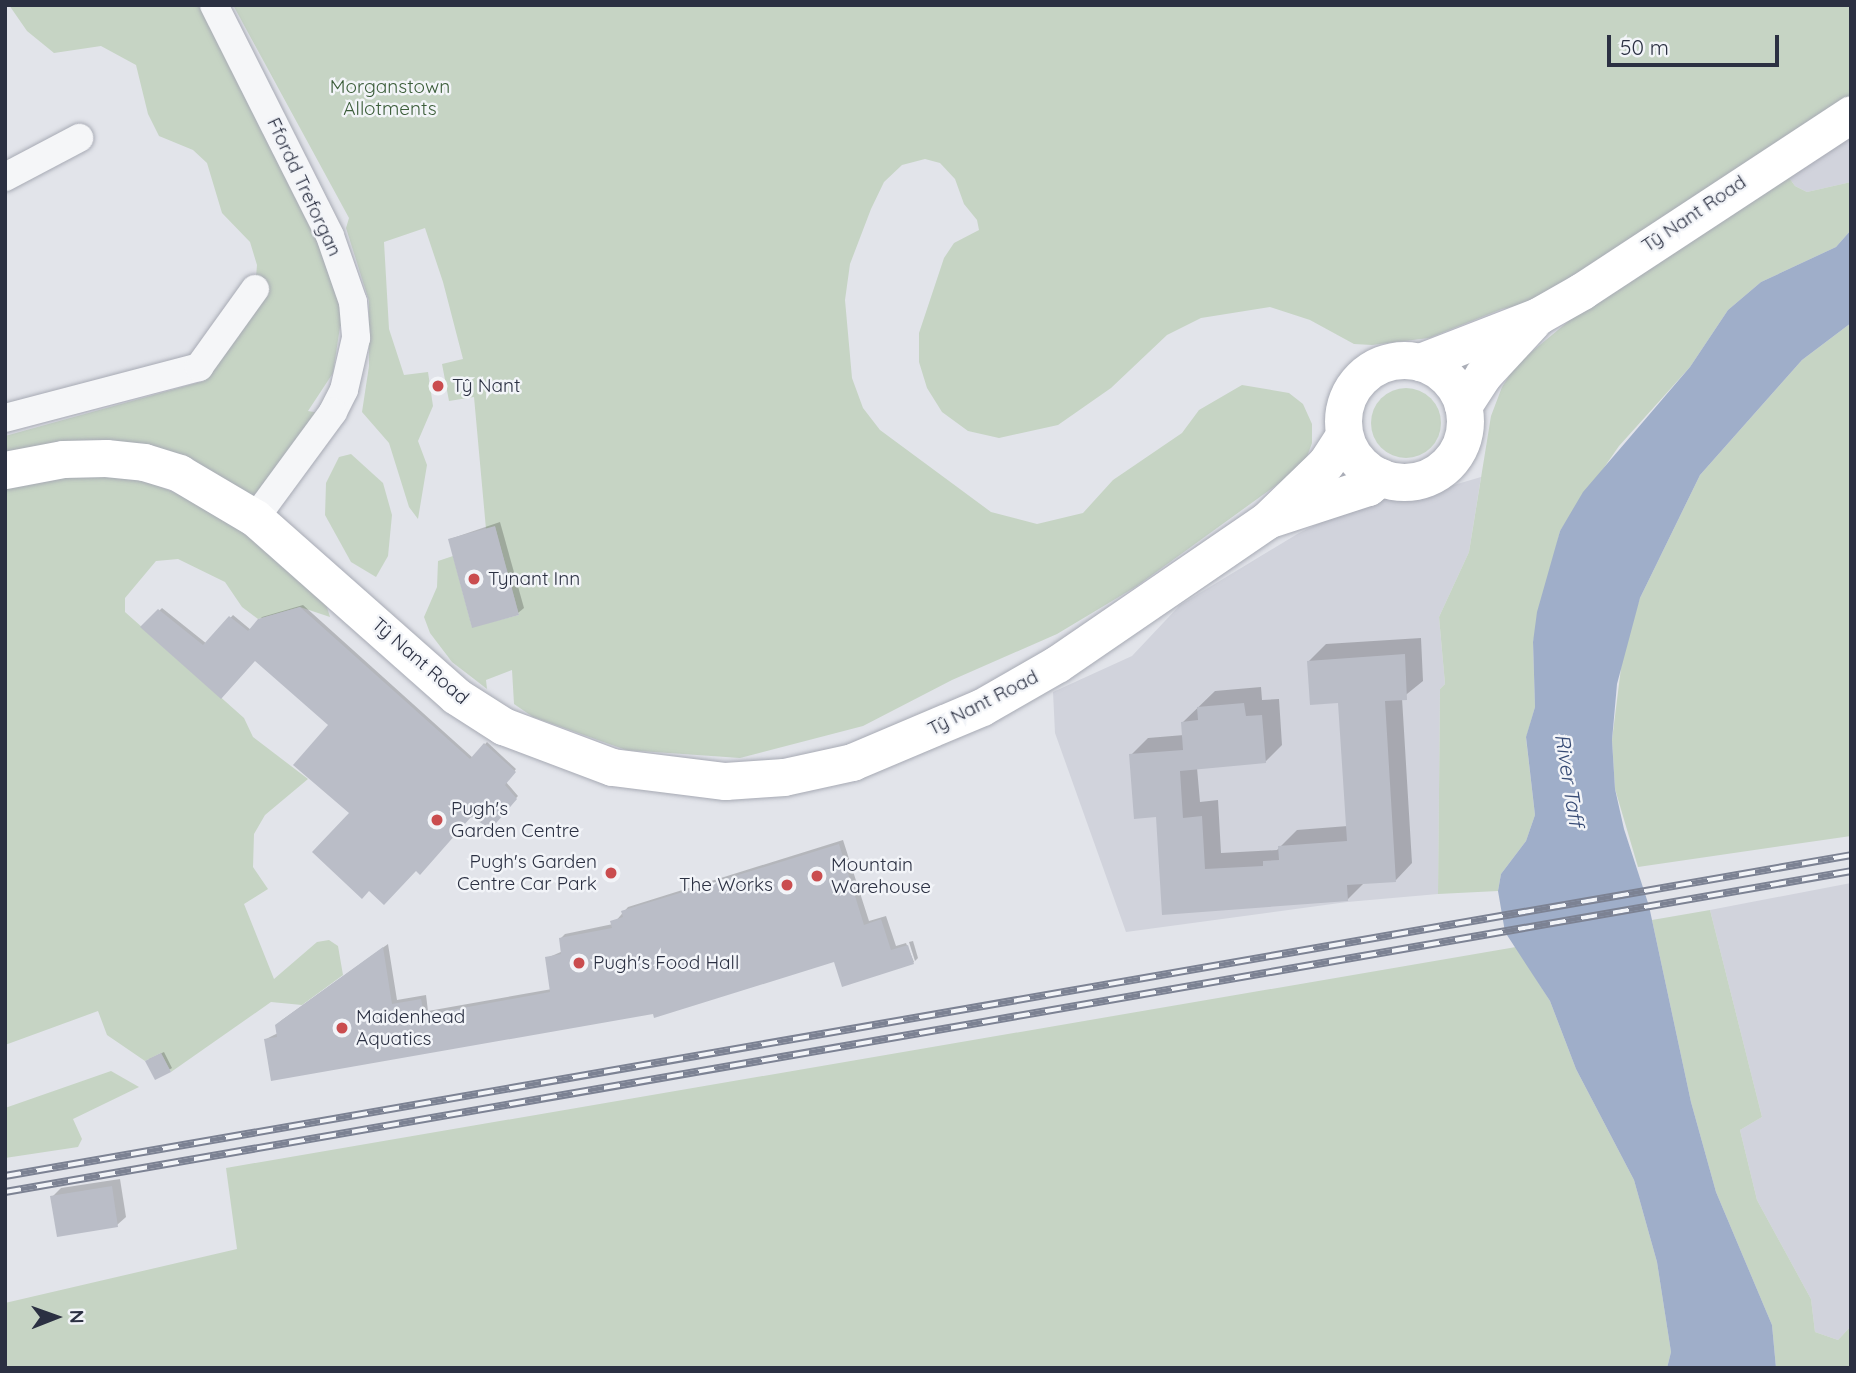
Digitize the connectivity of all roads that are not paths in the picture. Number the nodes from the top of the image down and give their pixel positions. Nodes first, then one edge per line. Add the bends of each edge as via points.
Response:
1 (214, 5) edge
2 (1851, 114) edge
3 (79, 138) dead end
4 (5, 177) edge
5 (255, 289) dead end
6 (1538, 316) junction
7 (1420, 362) junction
8 (1463, 406) junction
9 (5, 418) edge
10 (1344, 435) junction
11 (5, 470) edge
12 (1380, 477) junction
13 (255, 518) junction
14 (1266, 521) junction

1 - 13 street, Ffordd Treforgan via 330,236 353,302 356,338 344,390 333,412
2 - 6 main road, Tŷ Nant Road
3 - 4 street
5 - 9 street via 199,367
6 - 7 main road, Tŷ Nant Road
6 - 8 main road, Tŷ Nant Road via 1483,375
7 - 8 main road via 1447,379
7 - 10 main road, Tŷ Nant Road via 1380,365 1362,376 1349,393
8 - 12 main road, Tŷ Nant Road via 1465,427 1448,463 1432,476 1411,482
10 - 12 main road via 1352,455
10 - 14 main road, Tŷ Nant Road via 1326,463
11 - 13 main road, Tŷ Nant Road via 63,459 144,462 220,494
12 - 14 main road, Tŷ Nant Road via 1368,487
13 - 14 main road, Tŷ Nant Road via 456,696 503,726 612,767 725,781 784,777 852,762 982,707 1057,664

